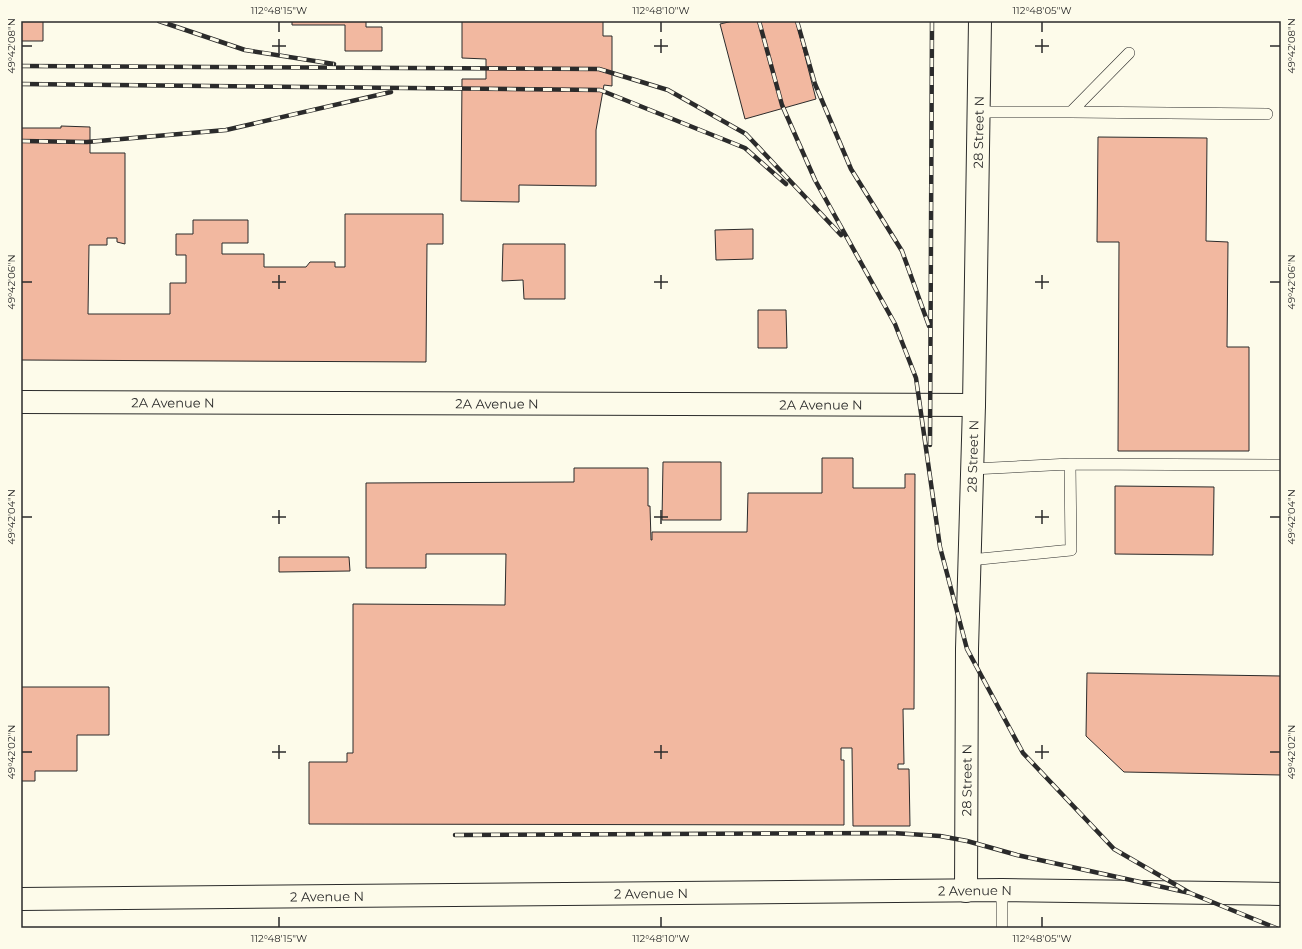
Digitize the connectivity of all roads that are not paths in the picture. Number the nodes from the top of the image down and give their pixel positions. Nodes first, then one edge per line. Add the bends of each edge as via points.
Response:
1 (980, 21) edge
2 (1129, 53) dead end
3 (978, 112) junction
4 (1071, 112) junction
5 (1267, 114) dead end
6 (21, 402) edge
7 (974, 405) junction
8 (1070, 464) junction
9 (1281, 465) edge
10 (972, 469) junction
11 (970, 560) junction
12 (1002, 890) junction
13 (966, 891) junction
14 (1281, 894) edge
15 (21, 898) edge
16 (1002, 928) edge

1 - 3 street, 28 Street N
2 - 4 lane
3 - 4 lane
3 - 7 street, 28 Street N
4 - 5 lane
6 - 7 street, 2A Avenue N
7 - 10 street, 28 Street N
8 - 9 lane
8 - 10 lane
8 - 11 lane via 1071,550
10 - 11 street, 28 Street N
11 - 13 street, 28 Street N
12 - 13 street, 2 Avenue N
12 - 14 street, 2 Avenue N
12 - 16 lane
13 - 15 street, 2 Avenue N

